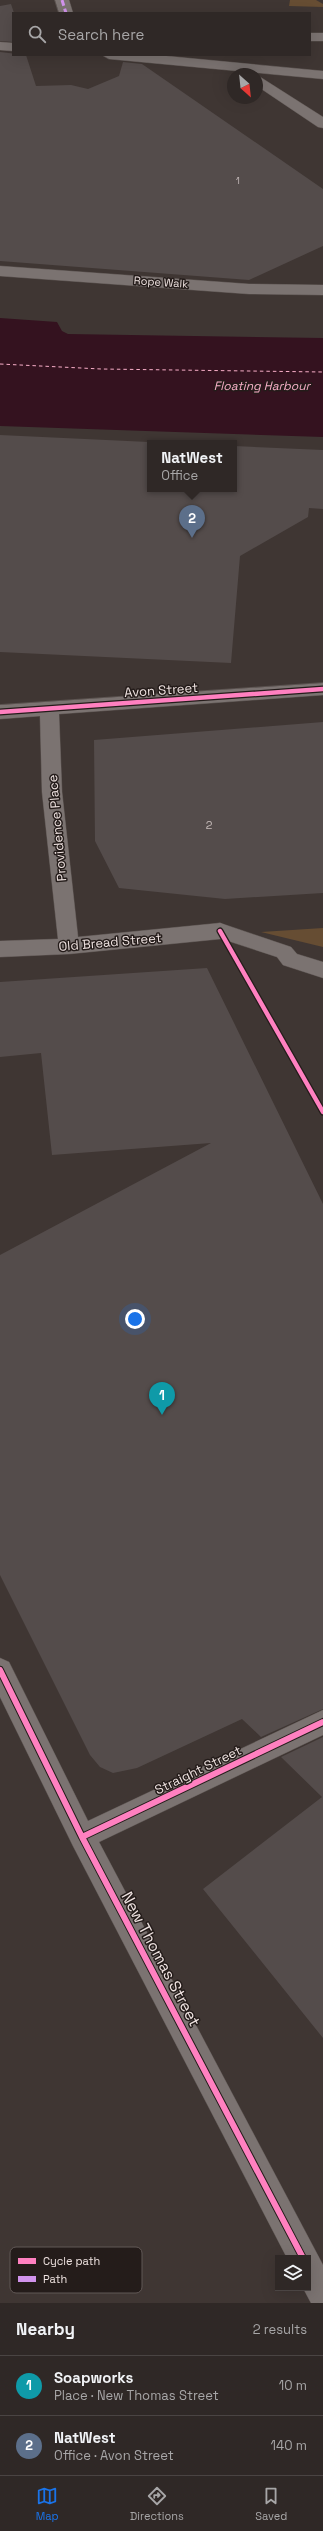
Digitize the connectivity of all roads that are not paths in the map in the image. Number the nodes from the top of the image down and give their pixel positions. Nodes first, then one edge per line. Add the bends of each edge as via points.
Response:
1 (62, 0) edge
2 (66, 12) edge
3 (311, 37) edge
4 (323, 38) edge
5 (0, 46) edge
6 (12, 47) edge
7 (118, 56) edge
8 (227, 69) edge
9 (263, 72) edge
10 (323, 75) edge
11 (263, 82) edge
12 (323, 124) edge
13 (0, 271) edge
14 (323, 290) edge
15 (323, 689) edge
16 (49, 710) junction
17 (0, 712) edge
18 (69, 946) junction
19 (0, 949) edge
20 (323, 970) edge
21 (0, 1670) edge
22 (323, 1722) edge
23 (82, 1837) junction
24 (301, 2255) edge
25 (311, 2273) edge
26 (323, 2296) edge

1 - 2 street
3 - 4 street
5 - 6 street
7 - 8 street
9 - 10 street
11 - 12 street
13 - 14 street, Rope Walk via 182,279 249,289
15 - 16 street, Avon Street
16 - 17 street, Avon Street
16 - 18 street, Providence Place via 52,792
18 - 19 street, Old Bread Street
18 - 20 street, Old Bread Street via 220,930 284,952 290,960
21 - 23 street, New Thomas Street
22 - 23 street, Straight Street
23 - 24 street, New Thomas Street
25 - 26 street

